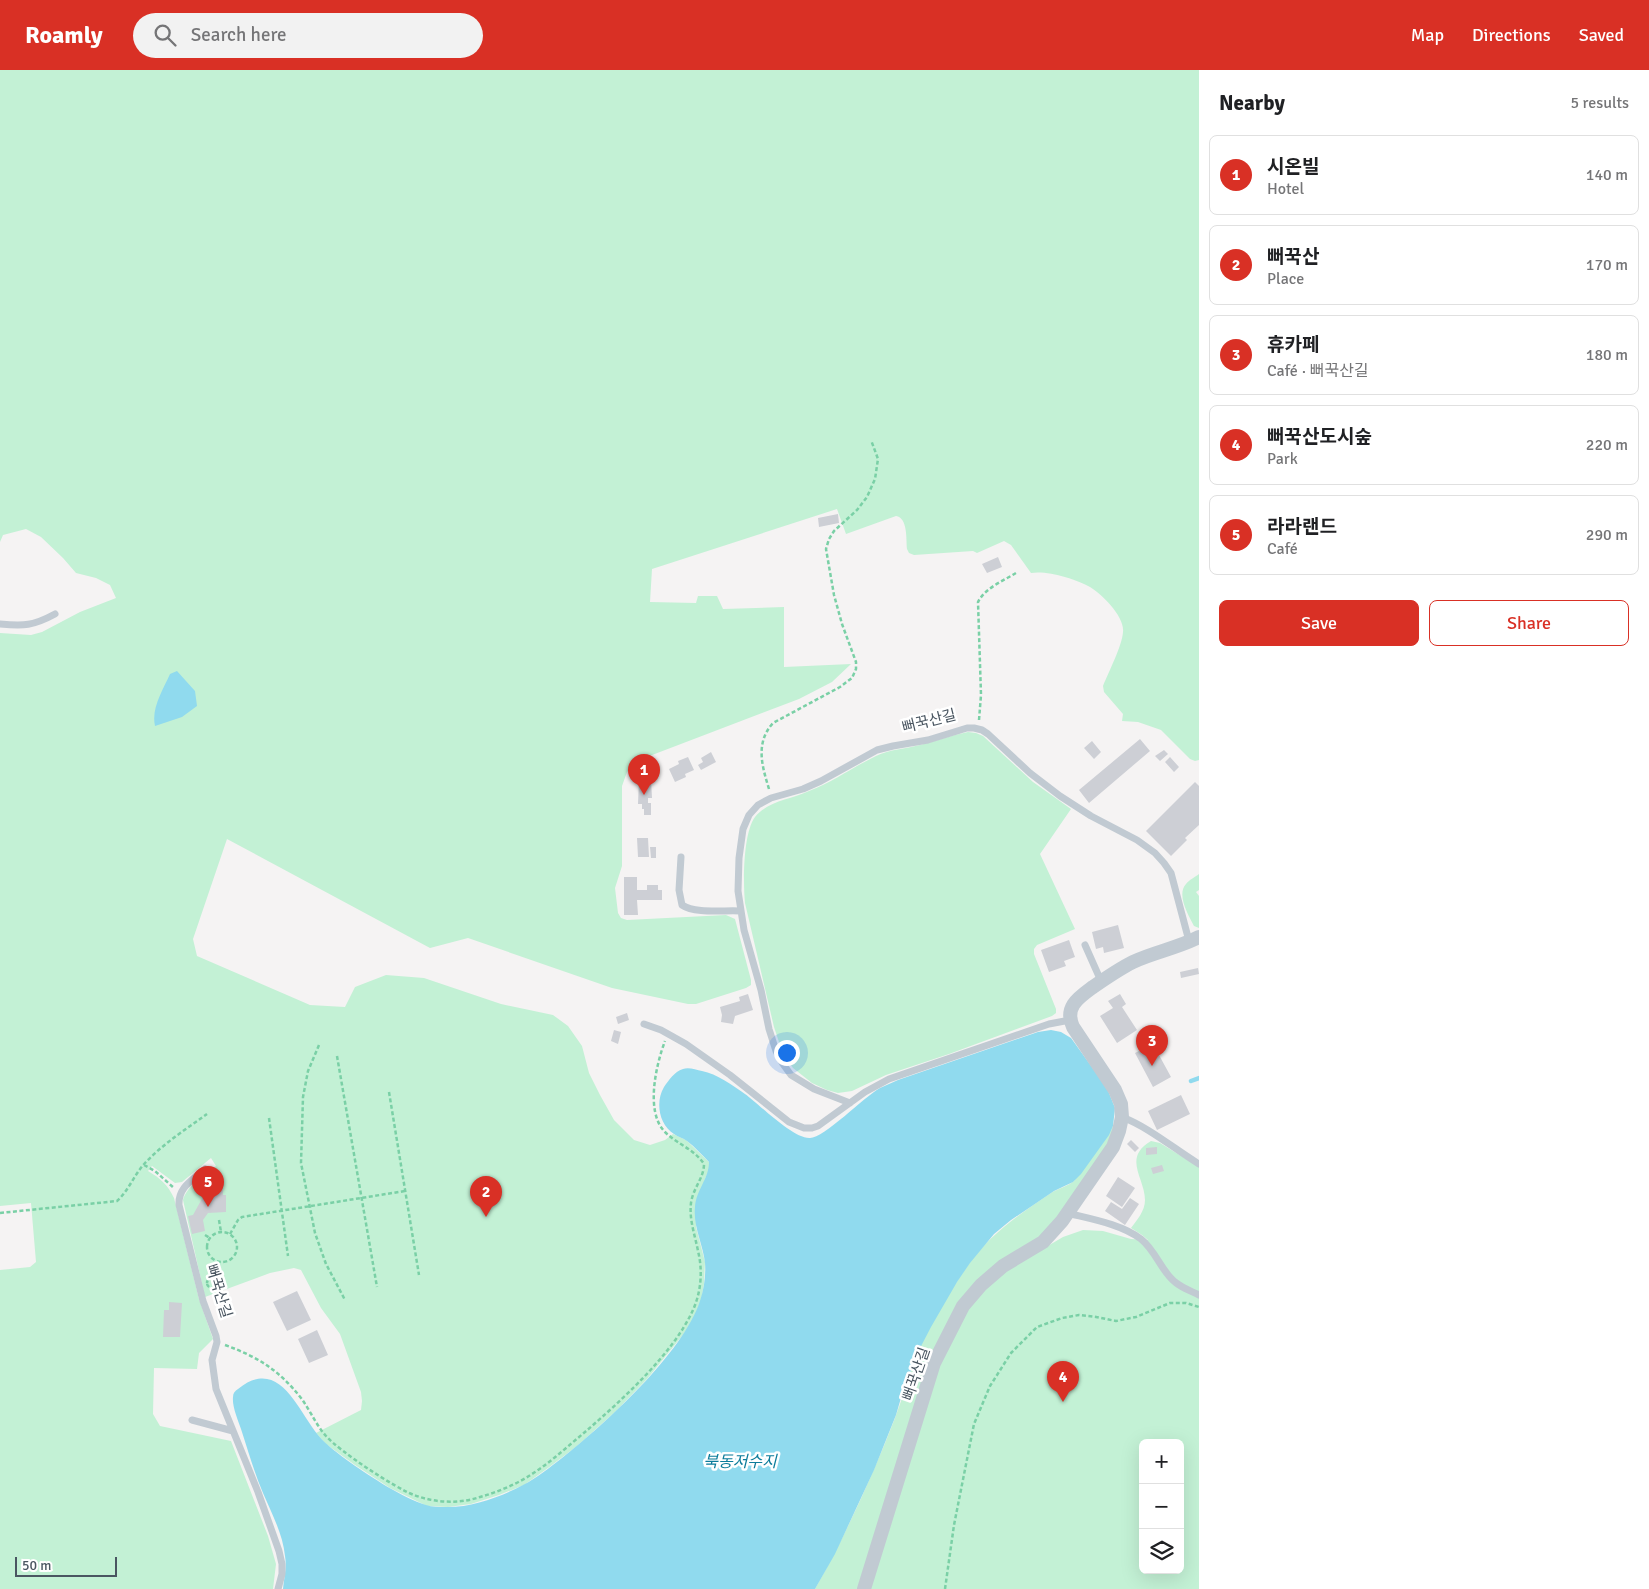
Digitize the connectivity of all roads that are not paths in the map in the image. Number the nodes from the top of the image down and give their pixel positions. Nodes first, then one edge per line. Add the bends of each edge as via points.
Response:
1 (55, 614) dead end
2 (0, 624) edge
3 (681, 857) dead end
4 (740, 911) junction
5 (1194, 939) edge
6 (1085, 945) dead end
7 (1101, 981) junction
8 (1070, 1020) junction
9 (644, 1024) dead end
10 (850, 1103) junction
11 (1122, 1117) junction
12 (1199, 1164) edge
13 (205, 1169) dead end
14 (1067, 1213) junction
15 (1199, 1295) edge
16 (192, 1420) dead end
17 (233, 1431) junction
18 (278, 1589) edge
19 (864, 1589) edge

1 - 2 lane via 27,625
3 - 4 lane via 679,890 682,905 696,910
4 - 5 lane, 뻐꾹산길 via 739,858 743,829 758,805 821,782 877,750 967,728 988,734 1046,786 1155,853 1171,873
4 - 10 lane, 뻐꾹산길 via 769,1029 783,1064 791,1075 814,1090
5 - 7 street, 뻐꾹산길 via 1134,962
6 - 7 lane
7 - 8 street, 뻐꾹산길 via 1073,1005
8 - 10 lane via 1048,1024 889,1079
8 - 11 street via 1115,1090
9 - 10 lane via 707,1058 796,1126 818,1126
11 - 12 lane via 1149,1129
11 - 14 street, 뻐꾹산길 via 1112,1147
13 - 17 lane, 뻐꾹산길 via 181,1190 179,1204 203,1301 216,1336 213,1374 220,1402
14 - 15 lane via 1126,1231 1142,1240 1174,1282
14 - 19 street, 뻐꾹산길 via 1043,1242 1003,1266 963,1306 934,1363
16 - 17 lane
17 - 18 lane, 뻐꾹산길 via 279,1551 282,1574

